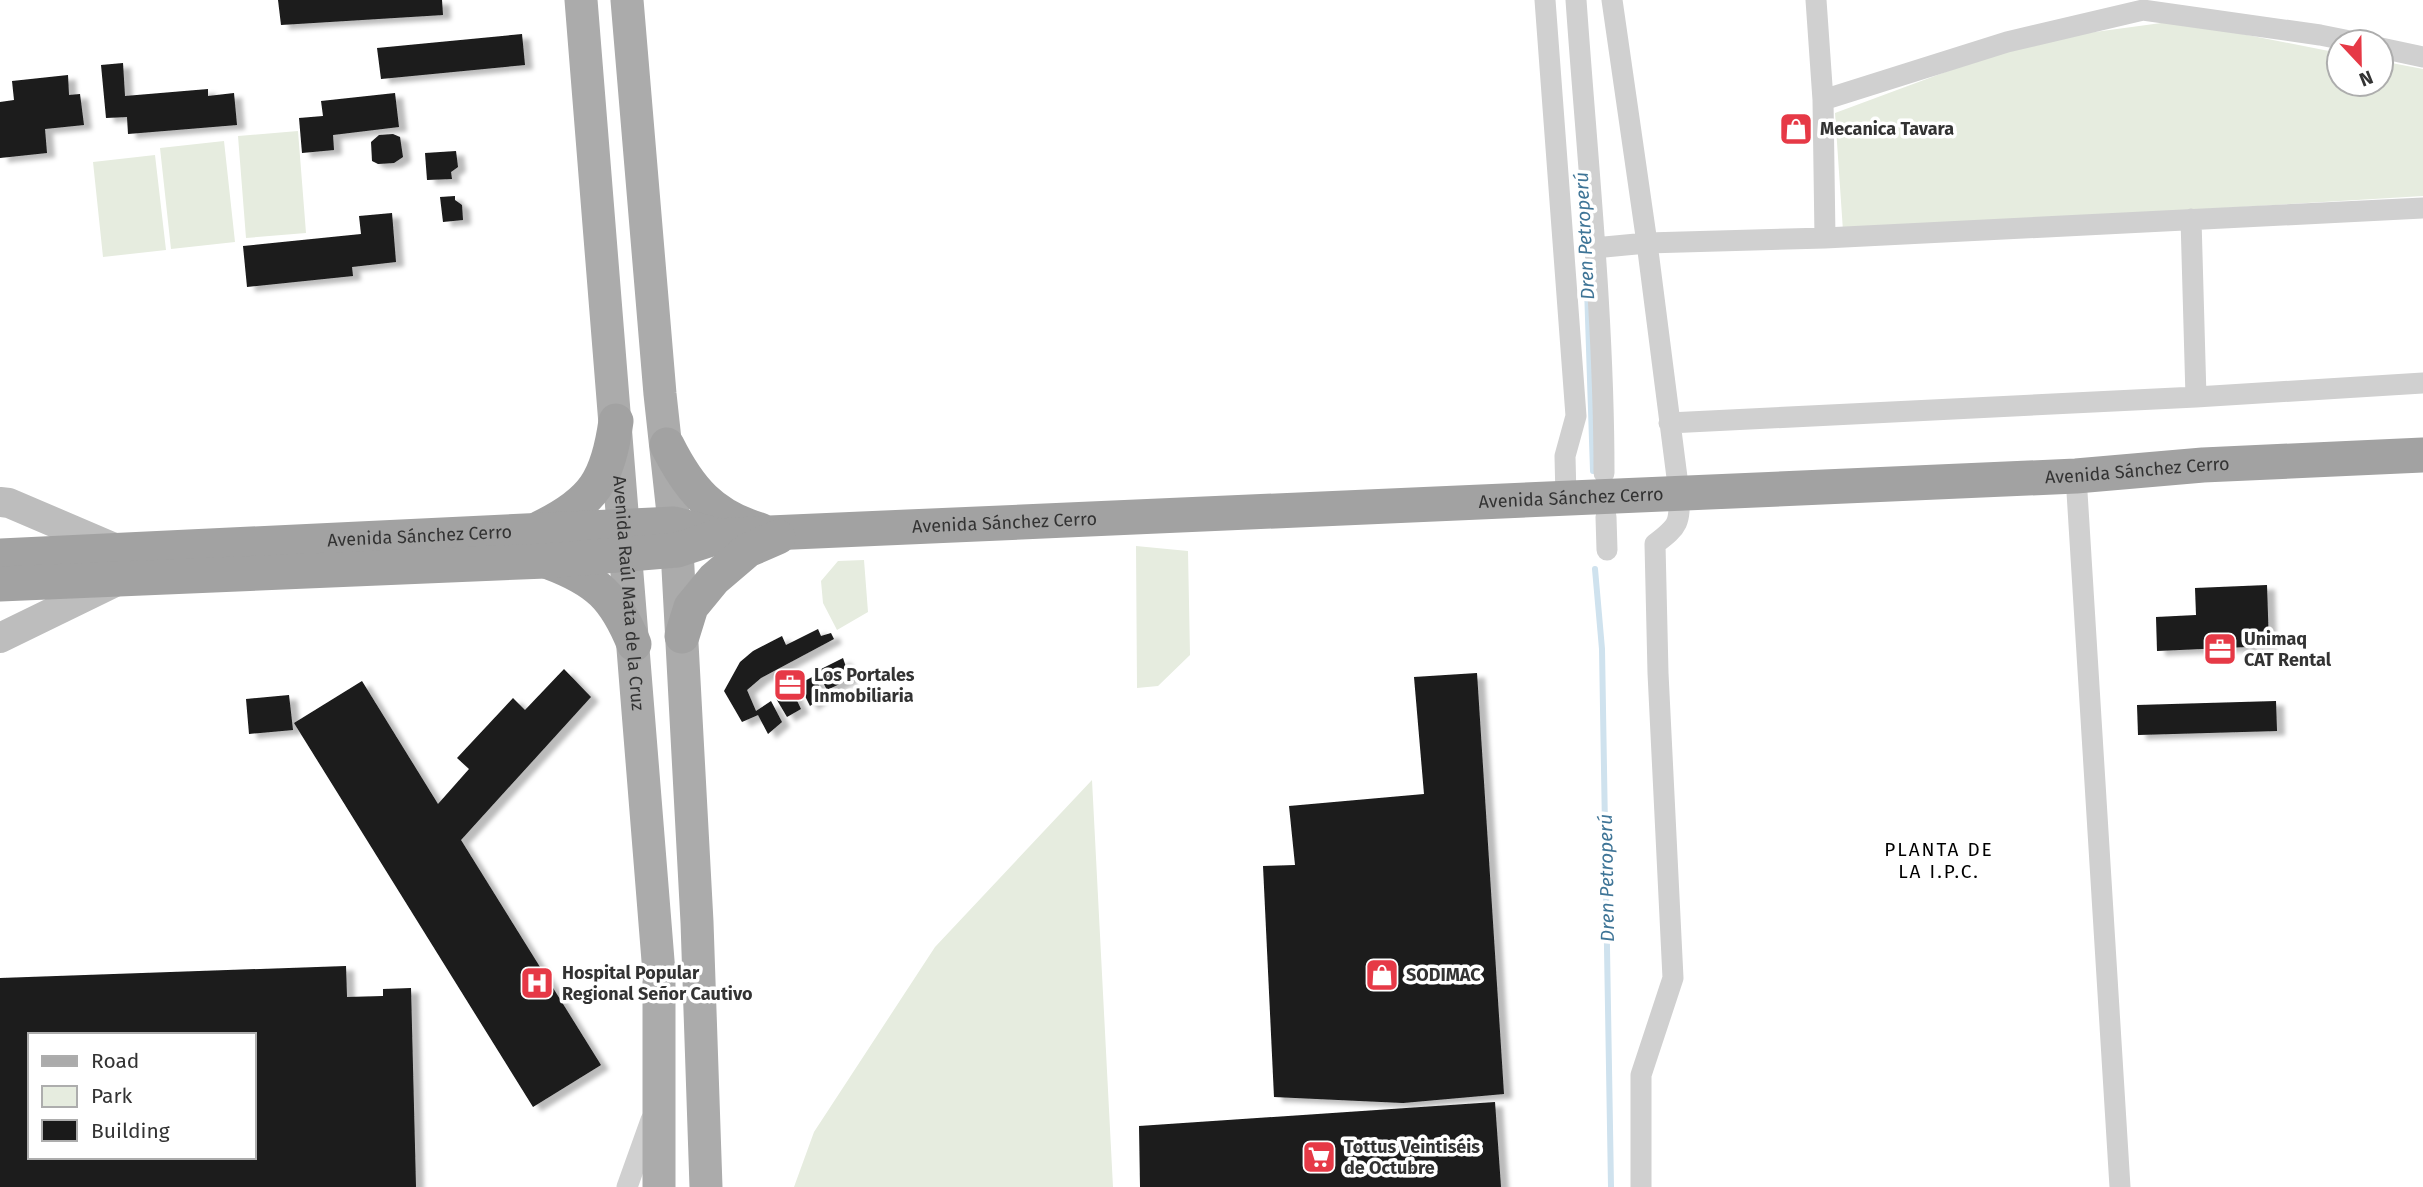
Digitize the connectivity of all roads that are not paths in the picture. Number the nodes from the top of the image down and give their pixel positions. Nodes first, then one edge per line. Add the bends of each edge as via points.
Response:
1 (582, 0) edge
2 (627, 0) edge
3 (1545, 0) edge
4 (1576, 0) edge
5 (1612, 0) edge
6 (1816, 0) edge
7 (2325, 35) edge
8 (2395, 51) edge
9 (2423, 57) edge
10 (1823, 100) junction
11 (2423, 208) edge
12 (2191, 219) junction
13 (1825, 238) junction
14 (1647, 243) junction
15 (1594, 248) junction
16 (2423, 383) edge
17 (2196, 397) junction
18 (616, 421) junction
19 (1669, 422) junction
20 (667, 445) junction
21 (2423, 455) edge
22 (1604, 473) dead end
23 (2076, 476) junction
24 (1679, 493) junction
25 (1566, 498) junction
26 (0, 502) edge
27 (1606, 517) dead end
28 (779, 533) junction
29 (675, 537) junction
30 (626, 540) junction
31 (541, 546) junction
32 (1607, 550) dead end
33 (0, 556) edge
34 (121, 564) junction
35 (0, 584) edge
36 (682, 636) junction
37 (0, 638) edge
38 (634, 645) junction
39 (647, 818) junction
40 (694, 856) junction
41 (659, 1094) junction
42 (627, 1187) edge
43 (659, 1187) edge
44 (706, 1187) edge
45 (1641, 1187) edge
46 (2120, 1187) edge

1 - 18 main road, Avenida Raúl Mata de la Cruz
2 - 20 main road
3 - 25 street via 1576,416 1564,456
4 - 15 street
5 - 14 street
6 - 10 street
7 - 10 street via 2143,10 2007,42
8 - 9 street
10 - 13 street
11 - 12 street
12 - 13 street
12 - 17 street
13 - 14 street
14 - 15 street
14 - 19 street
15 - 22 street
16 - 17 street
17 - 19 street
18 - 30 main road, Avenida Raúl Mata de la Cruz
18 - 31 highway via 599,484
19 - 24 street
20 - 28 highway via 694,491 728,518
20 - 29 main road
21 - 23 highway, Avenida Sánchez Cerro
23 - 24 highway, Avenida Sánchez Cerro
23 - 46 street
24 - 25 highway, Avenida Sánchez Cerro
24 - 45 street via 1680,517 1656,544 1673,978 1641,1075
25 - 28 highway, Avenida Sánchez Cerro
26 - 34 main road, Avenida Sánchez Cerro
27 - 32 street
28 - 29 highway, Avenida Sánchez Cerro
28 - 36 highway via 748,550 714,579 691,607
29 - 30 highway, Avenida Sánchez Cerro
29 - 36 main road
30 - 31 highway, Avenida Sánchez Cerro
30 - 38 main road, Avenida Raúl Mata de la Cruz
31 - 34 highway, Avenida Sánchez Cerro
31 - 38 highway via 604,593 619,611
33 - 34 highway, Avenida Sánchez Cerro
34 - 35 highway, Avenida Sánchez Cerro
34 - 37 main road, Avenida Sánchez Cerro
36 - 40 main road
38 - 39 main road, Avenida Raúl Mata de la Cruz
39 - 40 main road via 651,780 659,767 666,766 688,817
39 - 41 main road, Avenida Raúl Mata de la Cruz via 659,973
40 - 44 main road
41 - 42 street
41 - 43 main road, Avenida Raúl Mata de la Cruz

